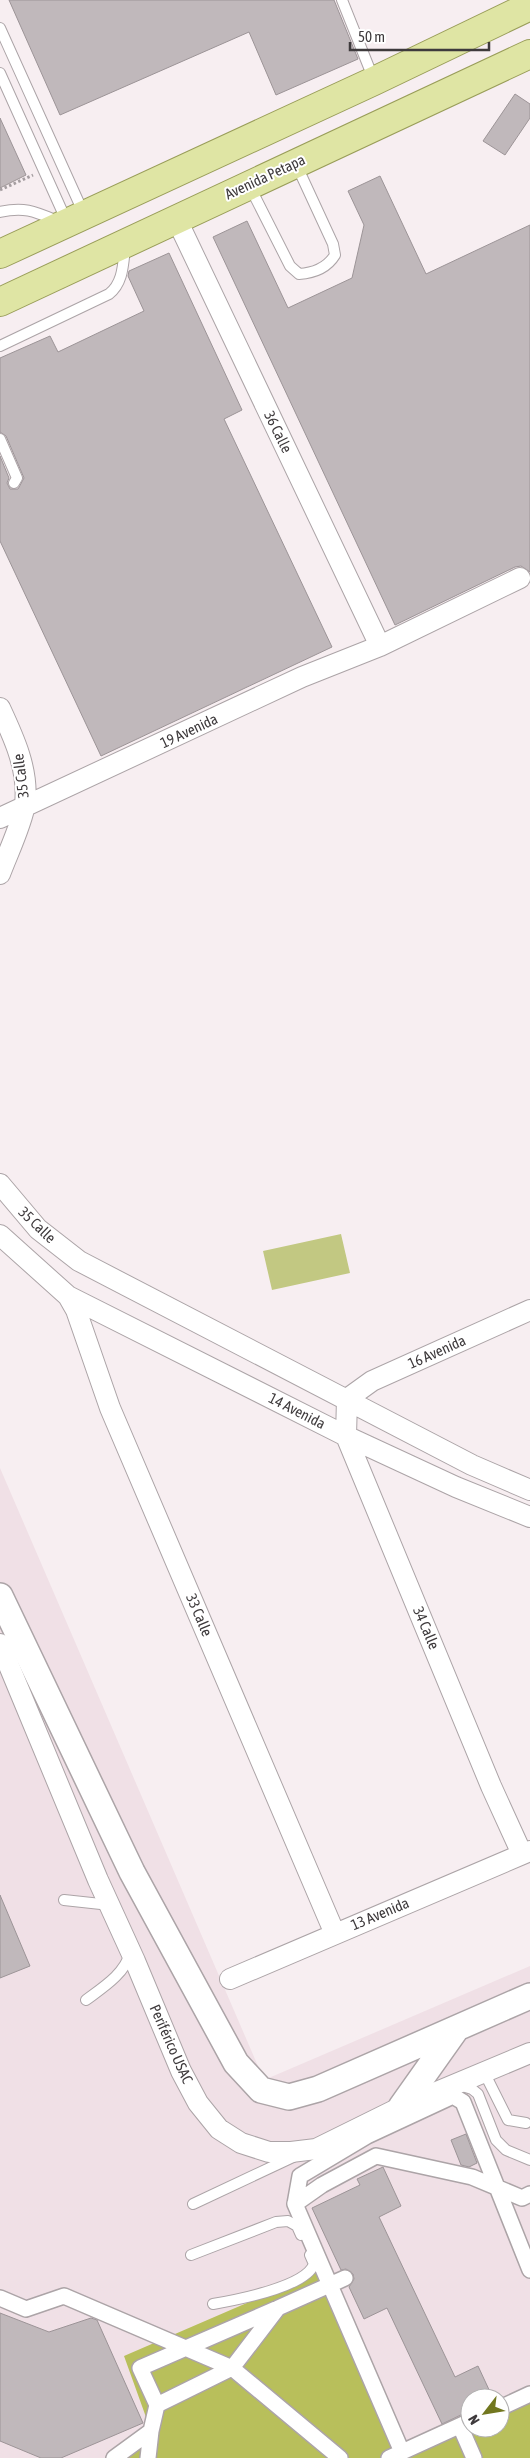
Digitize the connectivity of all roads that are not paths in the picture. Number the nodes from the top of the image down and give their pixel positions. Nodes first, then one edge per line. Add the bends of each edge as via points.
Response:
1 (342, 0) edge
2 (530, 6) edge
3 (0, 28) edge
4 (530, 55) edge
5 (0, 72) edge
6 (374, 81) junction
7 (358, 134) junction
8 (296, 163) junction
9 (249, 184) junction
10 (0, 212) edge
11 (176, 218) junction
12 (73, 221) junction
13 (126, 243) junction
14 (0, 254) edge
15 (0, 302) edge
16 (0, 346) edge
17 (0, 439) edge
18 (14, 483) dead end
19 (520, 578) dead end
20 (380, 646) junction
21 (0, 708) edge
22 (24, 806) junction
23 (0, 818) edge
24 (0, 874) edge
25 (0, 1184) edge
26 (0, 1235) edge
27 (68, 1296) junction
28 (530, 1310) edge
29 (346, 1399) junction
30 (346, 1436) junction
31 (530, 1490) edge
32 (530, 1517) edge
33 (0, 1596) edge
34 (0, 1644) edge
35 (526, 1852) edge
36 (64, 1900) dead end
37 (110, 1904) junction
38 (335, 1934) junction
39 (130, 1950) junction
40 (230, 1979) dead end
41 (530, 1996) edge
42 (86, 2000) dead end
43 (459, 2026) junction
44 (530, 2053) edge
45 (484, 2072) junction
46 (456, 2084) junction
47 (401, 2107) junction
48 (526, 2123) dead end
49 (308, 2150) junction
50 (530, 2160) edge
51 (495, 2186) junction
52 (530, 2194) edge
53 (193, 2204) dead end
54 (295, 2204) junction
55 (191, 2255) dead end
56 (530, 2270) edge
57 (345, 2278) dead end
58 (329, 2285) junction
59 (0, 2298) edge
60 (213, 2304) dead end
61 (278, 2308) junction
62 (185, 2349) junction
63 (232, 2368) junction
64 (530, 2394) edge
65 (510, 2403) edge
66 (157, 2405) junction
67 (460, 2426) edge
68 (151, 2431) junction
69 (469, 2438) edge
70 (395, 2455) edge
71 (114, 2458) edge
72 (148, 2458) edge
73 (340, 2458) edge
74 (474, 2458) edge

1 - 6 lane
2 - 6 main road
3 - 12 lane
4 - 7 main road, Avenida Petapa
5 - 12 lane
6 - 7 main road via 382,100 373,120
6 - 12 main road
7 - 8 main road, Avenida Petapa
8 - 9 main road, Avenida Petapa
8 - 9 lane via 335,255 330,263 312,273 299,274 290,266
9 - 11 main road, Avenida Petapa
10 - 12 lane via 17,208
11 - 13 main road, Avenida Petapa
11 - 20 street, 36 Calle
12 - 14 main road
13 - 15 main road, Avenida Petapa
13 - 16 lane via 120,279 109,294
17 - 18 lane via 16,471 18,478
19 - 20 street, 19 Avenida
20 - 22 street, 19 Avenida via 302,677
21 - 22 street, 35 Calle via 17,743 26,786
22 - 23 street, 19 Avenida
22 - 24 street, 35 Calle
25 - 29 street, 35 Calle via 38,1229 79,1261
26 - 27 street
27 - 30 street, 14 Avenida
27 - 38 street, 33 Calle via 76,1310 110,1408
28 - 29 street, 16 Avenida via 372,1381
29 - 30 street, 34 Calle
29 - 31 street via 472,1465
30 - 32 street, 14 Avenida
30 - 35 street, 34 Calle via 491,1786
33 - 43 street via 132,1872 236,2063 256,2086 289,2097 318,2089
34 - 37 street, Periférico USAC
35 - 38 street, 13 Avenida
36 - 37 lane
37 - 39 street, Periférico USAC
38 - 40 street, 13 Avenida
39 - 42 lane via 125,1965
39 - 49 street, Periférico USAC via 181,2071 198,2103 219,2129 241,2143 269,2152
41 - 43 street
43 - 47 street
44 - 45 street, Periférico USAC
45 - 46 street, Periférico USAC
45 - 48 lane via 508,2120
46 - 47 street, Periférico USAC
46 - 50 lane via 478,2094 496,2140 506,2150
47 - 49 street, Periférico USAC
49 - 53 lane
51 - 52 street via 522,2198
51 - 54 street via 472,2177 376,2156 322,2185
51 - 54 street via 463,2102 453,2096 367,2136 300,2176
51 - 56 street
54 - 58 street
55 - 60 lane via 276,2222 288,2221 297,2226 314,2264 310,2272 263,2294
57 - 58 street
58 - 61 street
58 - 70 street
59 - 62 street via 26,2309 64,2296
61 - 62 street
61 - 63 street
62 - 63 street
62 - 66 street via 140,2368
63 - 66 street
63 - 73 street
64 - 65 street
66 - 68 street
67 - 70 street
68 - 71 street
68 - 72 street
69 - 74 street

